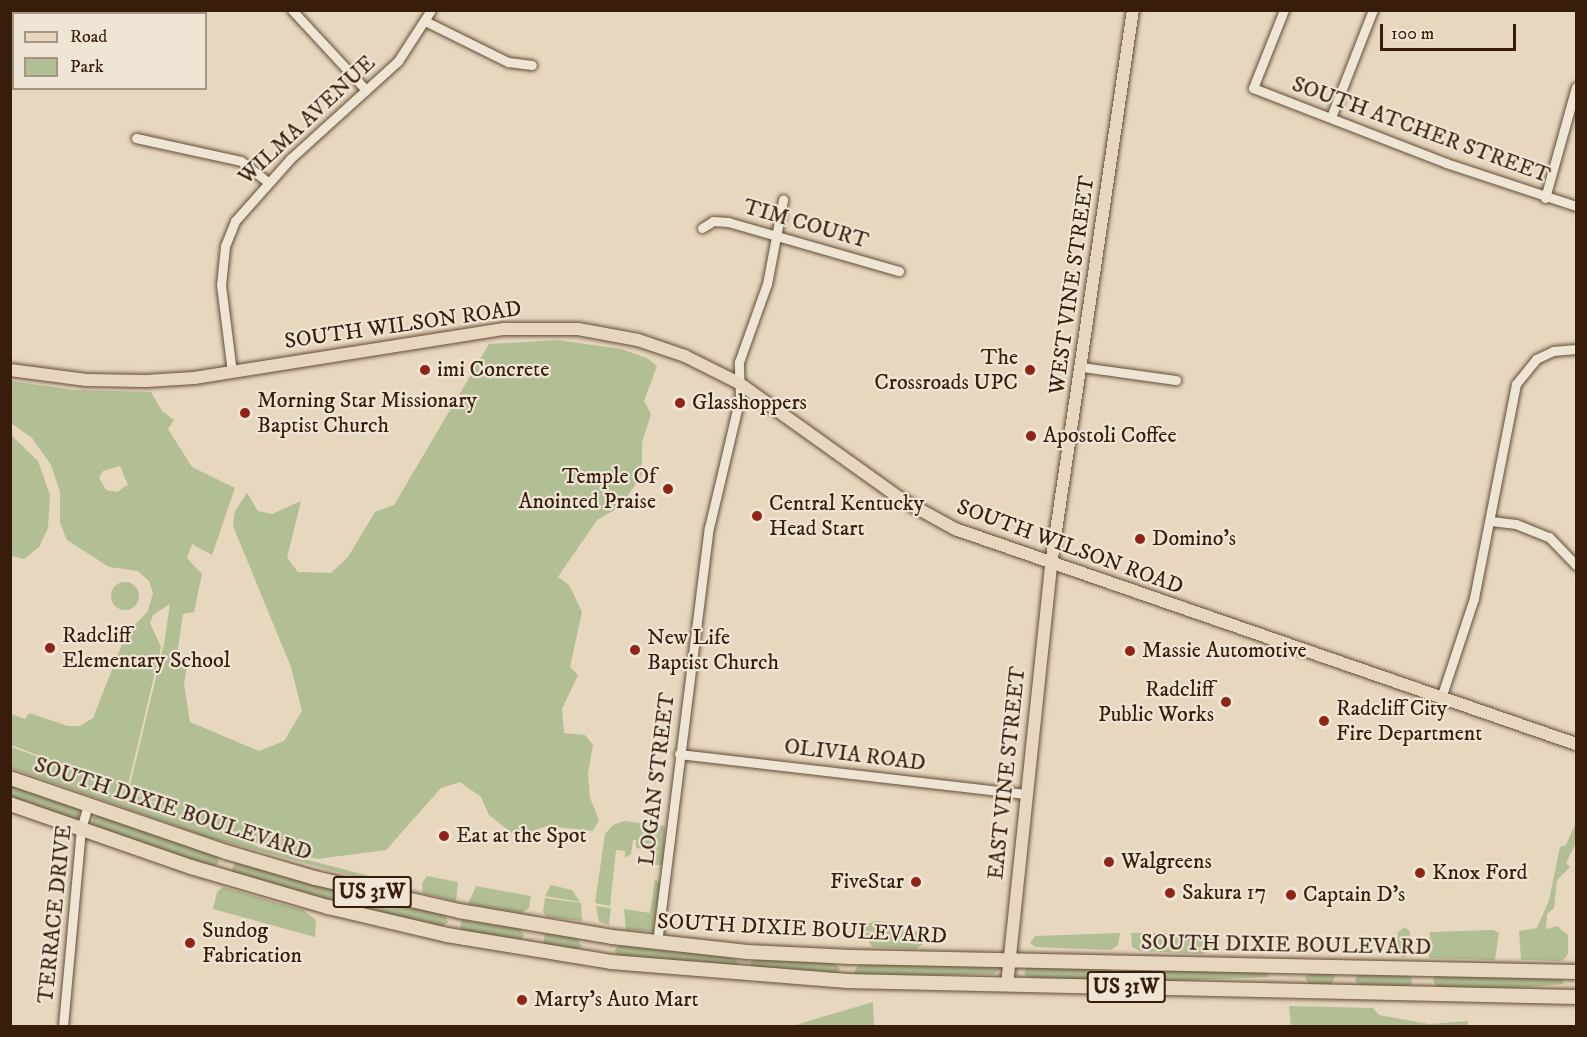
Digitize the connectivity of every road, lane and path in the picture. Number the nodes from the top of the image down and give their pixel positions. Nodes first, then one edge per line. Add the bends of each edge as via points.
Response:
1 (292, 10) edge
2 (431, 10) edge
3 (1133, 10) edge
4 (1284, 10) edge
5 (1373, 10) edge
6 (425, 21) junction
7 (532, 65) dead end
8 (1576, 87) edge
9 (366, 90) junction
10 (1331, 117) junction
11 (136, 138) dead end
12 (268, 182) junction
13 (1545, 198) junction
14 (783, 200) dead end
15 (1576, 206) edge
16 (702, 228) dead end
17 (777, 236) junction
18 (899, 272) dead end
19 (1576, 349) edge
20 (1082, 367) junction
21 (10, 370) edge
22 (232, 372) junction
23 (1176, 380) dead end
24 (740, 383) junction
25 (1491, 521) junction
26 (1051, 565) junction
27 (1576, 565) edge
28 (1441, 698) junction
29 (1576, 744) edge
30 (679, 754) junction
31 (10, 778) edge
32 (1025, 794) junction
33 (10, 804) edge
34 (88, 805) junction
35 (81, 829) junction
36 (657, 943) junction
37 (1009, 959) junction
38 (1576, 972) edge
39 (1007, 985) junction
40 (1576, 997) edge
41 (63, 1026) edge

1 - 9 street
2 - 6 street, WILMA AVENUE
3 - 20 main road, WEST VINE STREET
4 - 10 street, SOUTH ATCHER STREET via 1252,88
5 - 10 street
6 - 7 street via 508,62
6 - 9 street, WILMA AVENUE via 407,50
8 - 13 street
9 - 12 street, WILMA AVENUE
10 - 13 street, SOUTH ATCHER STREET
11 - 12 street via 241,161
12 - 22 street, WILMA AVENUE via 242,210 225,246 221,298
13 - 15 street, SOUTH ATCHER STREET
14 - 17 street, LOGAN STREET
16 - 17 street, TIM COURT via 720,221
17 - 18 street, TIM COURT
17 - 24 street, LOGAN STREET via 767,284 739,362
19 - 25 street via 1544,354 1528,366 1516,384
20 - 23 street
20 - 26 main road, WEST VINE STREET
21 - 22 main road, SOUTH WILSON ROAD via 122,381
22 - 24 main road, SOUTH WILSON ROAD via 467,333 554,328 638,340 685,356
24 - 26 main road, SOUTH WILSON ROAD via 938,520
24 - 30 street, LOGAN STREET via 709,528
25 - 27 street via 1540,533 1557,543
25 - 28 street via 1474,598
26 - 28 main road, SOUTH WILSON ROAD
26 - 32 main road, EAST VINE STREET
28 - 29 main road, SOUTH WILSON ROAD
30 - 32 street, OLIVIA ROAD
30 - 36 street, LOGAN STREET
31 - 34 highway, SOUTH DIXIE BOULEVARD / US 31W
32 - 37 main road, EAST VINE STREET
33 - 35 highway, SOUTH DIXIE BOULEVARD / US 31W
34 - 35 street, TERRACE DRIVE
34 - 36 highway, SOUTH DIXIE BOULEVARD / US 31W via 226,852 396,898 534,925
35 - 39 highway, SOUTH DIXIE BOULEVARD / US 31W via 191,867 328,907 527,950 718,974
35 - 41 street, TERRACE DRIVE
36 - 37 highway, SOUTH DIXIE BOULEVARD / US 31W via 807,955
37 - 38 highway, SOUTH DIXIE BOULEVARD / US 31W
37 - 39 main road, EAST VINE STREET
39 - 40 highway, SOUTH DIXIE BOULEVARD / US 31W

